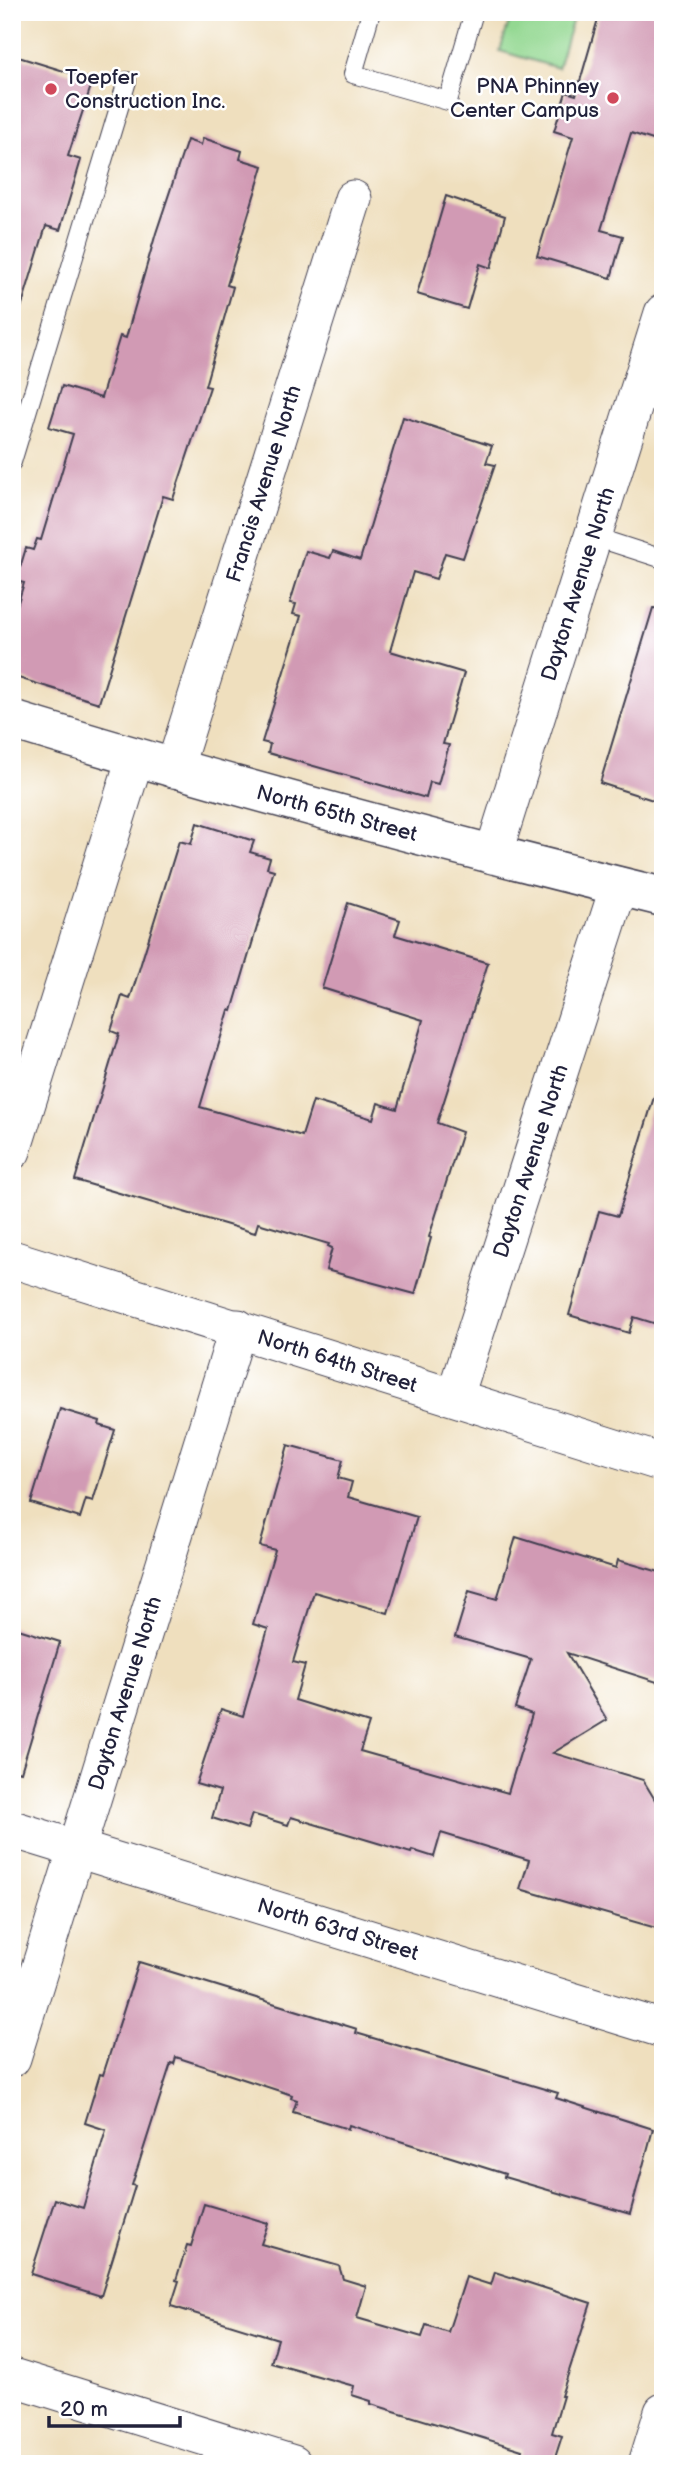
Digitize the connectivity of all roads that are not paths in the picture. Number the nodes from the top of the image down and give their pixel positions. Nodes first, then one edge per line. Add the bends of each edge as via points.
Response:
1 (371, 12) edge
2 (474, 12) edge
3 (127, 81) dead end
4 (353, 199) dead end
5 (663, 313) edge
6 (12, 462) edge
7 (592, 536) junction
8 (663, 559) edge
9 (12, 720) edge
10 (135, 758) junction
11 (174, 769) junction
12 (493, 855) junction
13 (619, 886) junction
14 (663, 897) edge
15 (12, 1151) edge
16 (12, 1259) edge
17 (238, 1328) junction
18 (455, 1396) junction
19 (663, 1462) edge
20 (12, 1829) edge
21 (77, 1849) junction
22 (663, 2029) edge
23 (12, 2059) edge
24 (12, 2377) edge
25 (663, 2412) edge
26 (293, 2464) edge
27 (647, 2464) edge

1 - 2 lane via 353,74 448,102
3 - 6 lane
4 - 11 street, Francis Avenue North
5 - 7 street, Dayton Avenue North
7 - 8 lane
7 - 12 street, Dayton Avenue North
9 - 10 street, North 65th Street
10 - 11 street, North 65th Street
10 - 15 street
11 - 12 street, North 65th Street
12 - 13 street, North 65th Street
13 - 14 street, North 65th Street
13 - 18 street, Dayton Avenue North
16 - 17 street, North 64th Street
17 - 18 street, North 64th Street
17 - 21 street, Dayton Avenue North
18 - 19 street, North 64th Street
20 - 21 street, North 63rd Street
21 - 22 street, North 63rd Street
21 - 23 street, Dayton Avenue North
24 - 26 street
25 - 27 street

